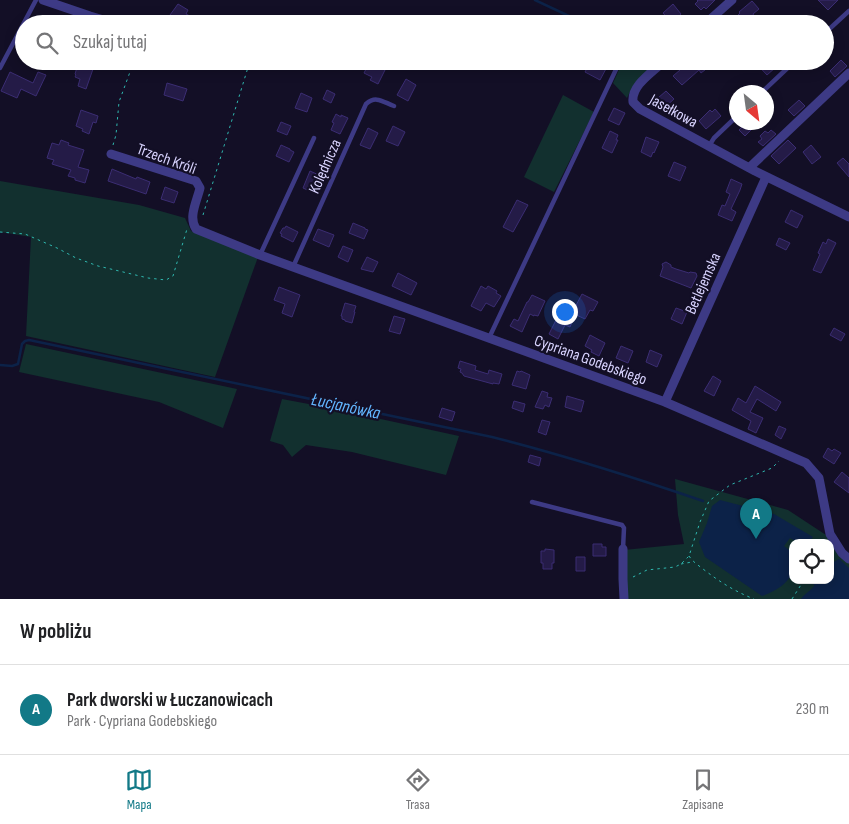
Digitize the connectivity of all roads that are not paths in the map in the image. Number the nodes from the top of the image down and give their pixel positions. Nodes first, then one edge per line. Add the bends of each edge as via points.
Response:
1 (36, 0) edge
2 (44, 0) edge
3 (732, 0) edge
4 (849, 10) edge
5 (28, 15) edge
6 (87, 15) edge
7 (716, 15) edge
8 (834, 24) edge
9 (15, 40) edge
10 (0, 68) edge
11 (616, 70) edge
12 (654, 70) edge
13 (785, 70) edge
14 (849, 73) edge
15 (769, 85) edge
16 (394, 106) dead end
17 (729, 124) edge
18 (314, 138) dead end
19 (709, 146) junction
20 (110, 154) road end
21 (749, 168) junction
22 (766, 177) junction
23 (849, 216) edge
24 (195, 227) joint
25 (260, 255) junction
26 (293, 267) junction
27 (489, 338) junction
28 (665, 402) junction
29 (532, 502) dead end
30 (623, 549) joint
31 (849, 559) edge
32 (624, 599) edge

1 - 5 lane
2 - 6 street
3 - 7 street
4 - 8 lane
9 - 10 lane
11 - 27 lane
12 - 19 street, Jasełkowa via 637,86 633,102 640,109
13 - 15 lane
14 - 21 street
16 - 26 lane, Kolędnicza via 377,99 366,104
17 - 19 lane
18 - 25 lane
19 - 21 street, Jasełkowa
20 - 24 street, Trzech Króli via 196,181 200,188 192,215
21 - 22 street, Jasełkowa
22 - 23 street, Jasełkowa
22 - 28 street, Betlejemska
24 - 25 street, Cypriana Godebskiego
25 - 26 street, Cypriana Godebskiego
26 - 27 street, Cypriana Godebskiego
27 - 28 street, Cypriana Godebskiego
28 - 31 street, Cypriana Godebskiego via 806,463 819,478 830,534
29 - 30 lane via 622,525
30 - 32 street

